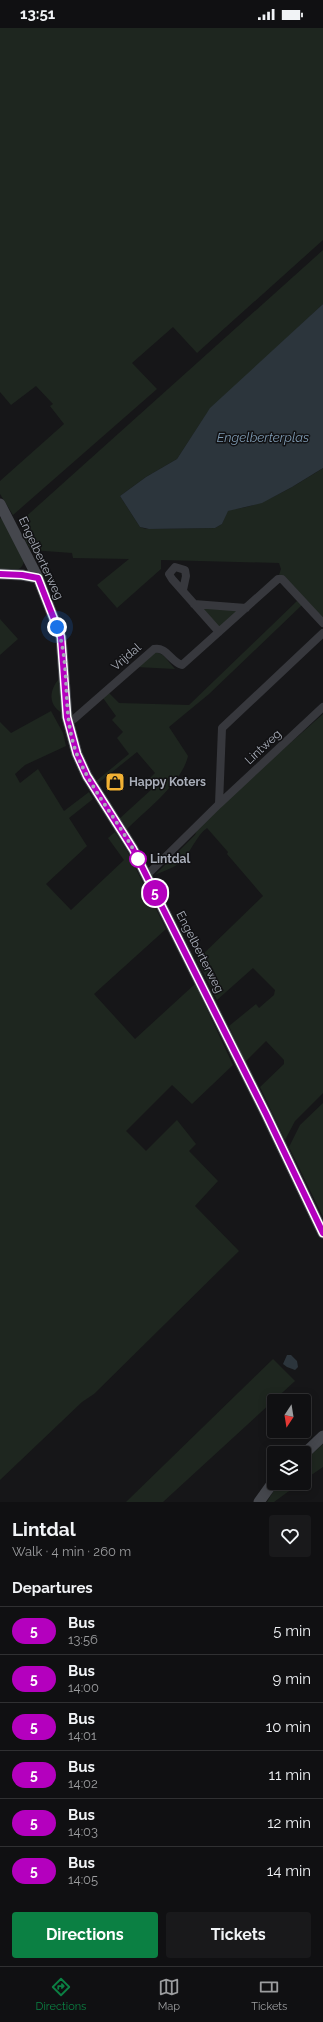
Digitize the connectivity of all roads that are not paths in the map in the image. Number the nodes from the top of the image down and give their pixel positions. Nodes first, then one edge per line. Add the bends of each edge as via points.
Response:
1 (0, 504) edge
2 (31, 564) junction
3 (0, 574) edge
4 (22, 575) junction
5 (38, 578) junction
6 (183, 590) dead end
7 (194, 604) junction
8 (246, 608) junction
9 (323, 623) edge
10 (219, 632) junction
11 (323, 632) edge
12 (323, 707) edge
13 (68, 721) junction
14 (219, 804) junction
15 (146, 876) junction
16 (323, 1233) edge
17 (323, 1436) edge
18 (311, 1447) edge
19 (268, 1490) edge
20 (259, 1502) edge

1 - 2 street, Engelberterweg
2 - 4 street
2 - 5 street, Engelberterweg
3 - 4 street
4 - 5 street
5 - 13 street, Engelberterweg via 61,637
6 - 7 street
7 - 8 street
7 - 10 street
8 - 9 street, Vrijdal via 282,579
8 - 10 street, Vrijdal
10 - 13 street, Vrijdal via 182,665 176,664 164,650 154,649 74,719
11 - 14 street via 222,728
12 - 14 street, Lintweg
13 - 15 street, Engelberterweg via 77,754 87,776 119,825
14 - 15 street
15 - 16 street, Engelberterweg via 193,966
17 - 18 street
19 - 20 street

